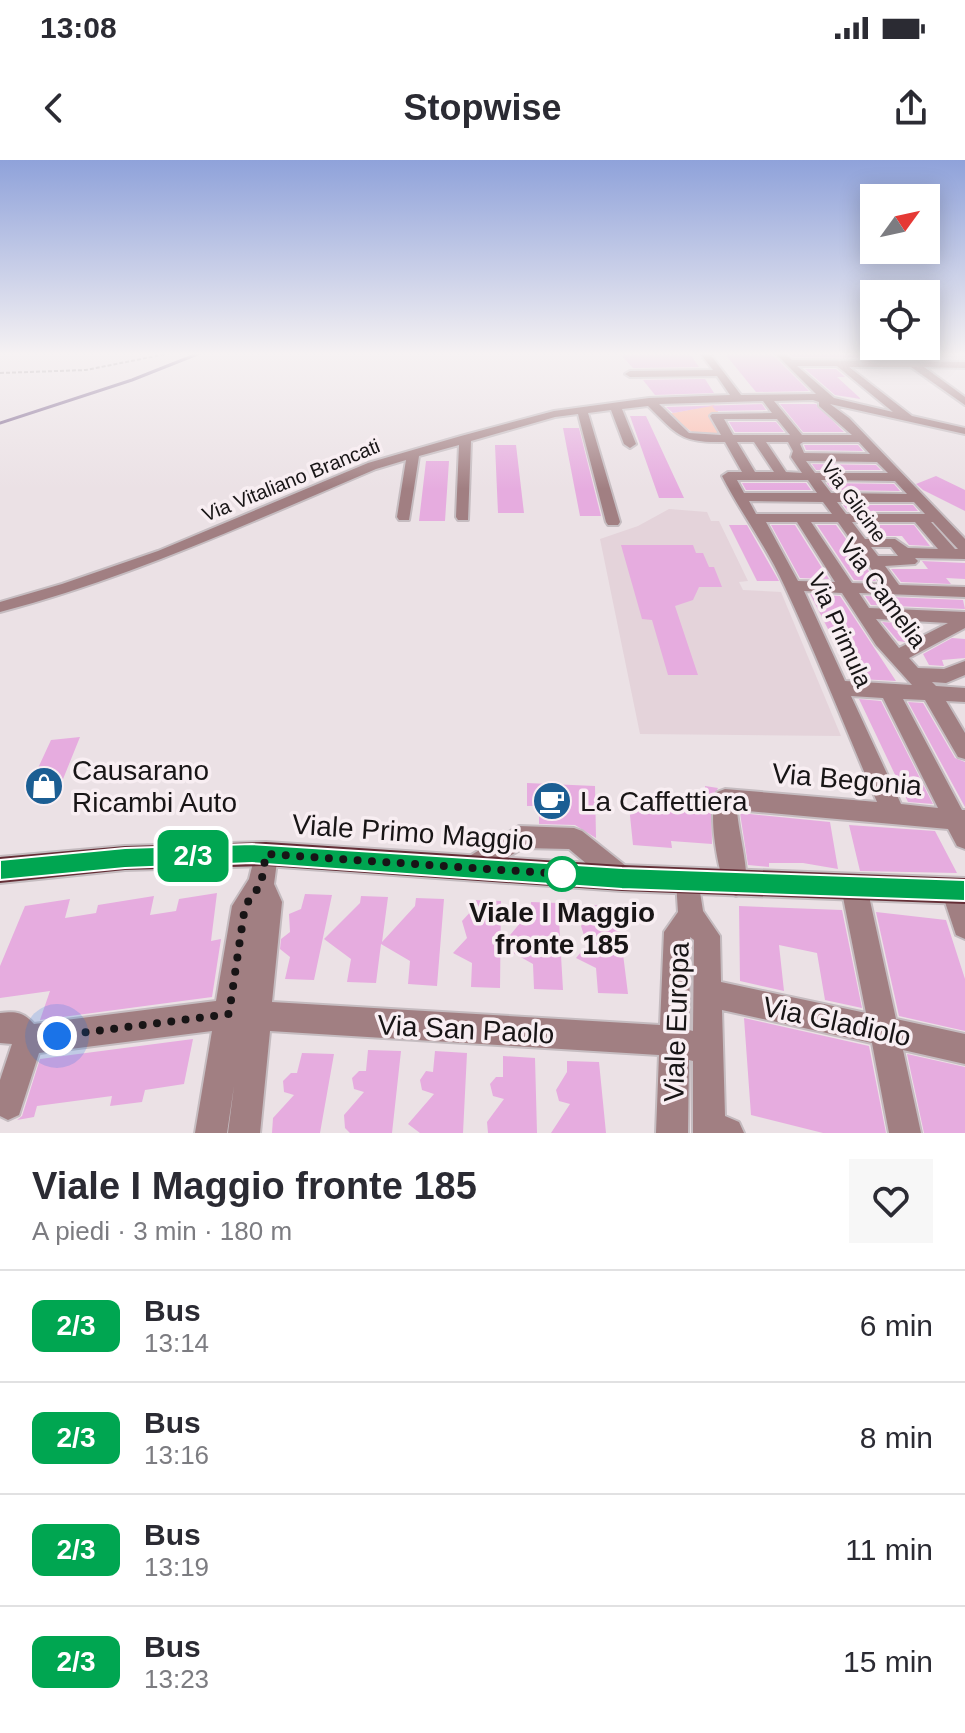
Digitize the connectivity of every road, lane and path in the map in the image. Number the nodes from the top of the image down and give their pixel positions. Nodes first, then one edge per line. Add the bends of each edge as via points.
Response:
1 (729, 398) edge
2 (766, 398) edge
3 (771, 398) edge
4 (825, 398) edge
5 (869, 398) edge
6 (886, 398) edge
7 (649, 401) junction
8 (830, 403) junction
9 (615, 406) junction
10 (582, 410) junction
11 (887, 415) junction
12 (780, 416) junction
13 (906, 416) junction
14 (965, 431) edge
15 (861, 438) junction
16 (465, 439) junction
17 (728, 439) junction
18 (758, 439) junction
19 (799, 439) junction
20 (630, 444) dead end
21 (413, 454) junction
22 (797, 457) junction
23 (879, 458) junction
24 (751, 477) junction
25 (783, 477) junction
26 (810, 477) junction
27 (898, 477) junction
28 (740, 497) junction
29 (805, 497) junction
30 (825, 497) junction
31 (917, 498) junction
32 (404, 517) dead end
33 (463, 517) dead end
34 (751, 518) junction
35 (801, 518) junction
36 (819, 518) junction
37 (841, 518) junction
38 (919, 518) junction
39 (940, 521) junction
40 (613, 522) dead end
41 (965, 526) edge
42 (860, 543) junction
43 (960, 552) edge
44 (906, 553) junction
45 (872, 561) junction
46 (793, 586) junction
47 (847, 588) junction
48 (894, 589) junction
49 (965, 592) edge
50 (0, 607) edge
51 (864, 613) junction
52 (965, 619) edge
53 (897, 657) junction
54 (965, 668) edge
55 (913, 674) junction
56 (946, 676) junction
57 (837, 688) junction
58 (889, 691) junction
59 (931, 693) junction
60 (962, 695) edge
61 (965, 751) edge
62 (893, 813) junction
63 (962, 825) edge
64 (266, 854) junction
65 (0, 870) edge
66 (688, 881) junction
67 (736, 884) junction
68 (854, 887) junction
69 (960, 891) edge
70 (691, 916) junction
71 (965, 926) edge
72 (708, 993) junction
73 (243, 1015) junction
74 (883, 1032) junction
75 (14, 1034) edge
76 (674, 1041) junction
77 (965, 1049) edge
78 (709, 1050) junction
79 (8, 1104) dead end
80 (715, 1131) edge
81 (211, 1133) edge
82 (244, 1133) edge
83 (672, 1133) edge
84 (905, 1133) edge

1 - 7 street, Via Vitaliano Brancati
2 - 12 street, Via Glicine
3 - 8 street, Via Vitaliano Brancati
4 - 8 street
5 - 13 street
6 - 13 street
7 - 9 street, Via Vitaliano Brancati
7 - 17 street via 685,435
8 - 11 street
8 - 11 street
8 - 15 street
9 - 10 street, Via Vitaliano Brancati
9 - 20 street
10 - 16 street, Via Vitaliano Brancati
10 - 40 street
11 - 13 street
12 - 17 street via 716,416
12 - 19 street, Via Glicine
13 - 14 street
15 - 19 street
15 - 23 street
16 - 21 street, Via Vitaliano Brancati
16 - 33 street
17 - 18 street
17 - 24 street
18 - 19 street
18 - 25 street
19 - 22 street, Via Glicine via 793,443
21 - 32 street
21 - 50 street, Via Vitaliano Brancati via 343,477 106,576
22 - 23 street
22 - 26 street, Via Glicine
23 - 27 street
24 - 25 street
24 - 28 street, Via Primula via 728,476
25 - 26 street
26 - 27 street
26 - 30 street, Via Glicine
27 - 31 street
28 - 29 street
28 - 34 street, Via Primula
29 - 30 street
29 - 36 street
30 - 31 street
30 - 37 street, Via Glicine
31 - 39 street
34 - 35 street
34 - 46 street, Via Primula via 759,523
35 - 36 street
35 - 47 street, Via Camelia
36 - 37 street
37 - 38 street
37 - 42 street, Via Glicine
38 - 39 street
38 - 43 street
39 - 41 street
39 - 43 street
42 - 44 street via 895,543
42 - 45 street, Via Glicine
43 - 44 street
44 - 45 street via 910,561
45 - 48 street, Via Glicine
46 - 47 street
46 - 57 street, Via Primula
47 - 48 street
47 - 51 street, Via Camelia
48 - 49 street
51 - 52 street
51 - 53 street, Via Camelia
52 - 53 street
53 - 55 street, Via Camelia
54 - 56 street
55 - 56 street
55 - 59 street, Via Camelia
56 - 60 street
57 - 58 street
57 - 62 street, Via Primula
58 - 59 street
58 - 63 street
59 - 60 street
59 - 61 street, Via Camelia
62 - 63 street, Via Begonia
62 - 67 street, Via Begonia via 725,799
64 - 65 main road, Viale Primo Maggio via 125,858
64 - 66 main road, Viale Primo Maggio
64 - 73 street via 261,884 269,902
66 - 67 main road, Viale Primo Maggio
66 - 70 street
67 - 68 main road, Viale Primo Maggio
68 - 69 main road, Viale Primo Maggio
68 - 74 street
69 - 71 street
70 - 72 street via 707,936
70 - 76 street, Viale Europa via 677,932
72 - 74 street, Via Gladiolo
72 - 78 street
73 - 75 street, Via San Paolo
73 - 76 street, Via San Paolo
73 - 81 street
73 - 82 street
74 - 77 street, Via Gladiolo
74 - 84 street
75 - 79 street
76 - 78 street, Via San Paolo
76 - 83 street, Viale Europa
78 - 80 street

